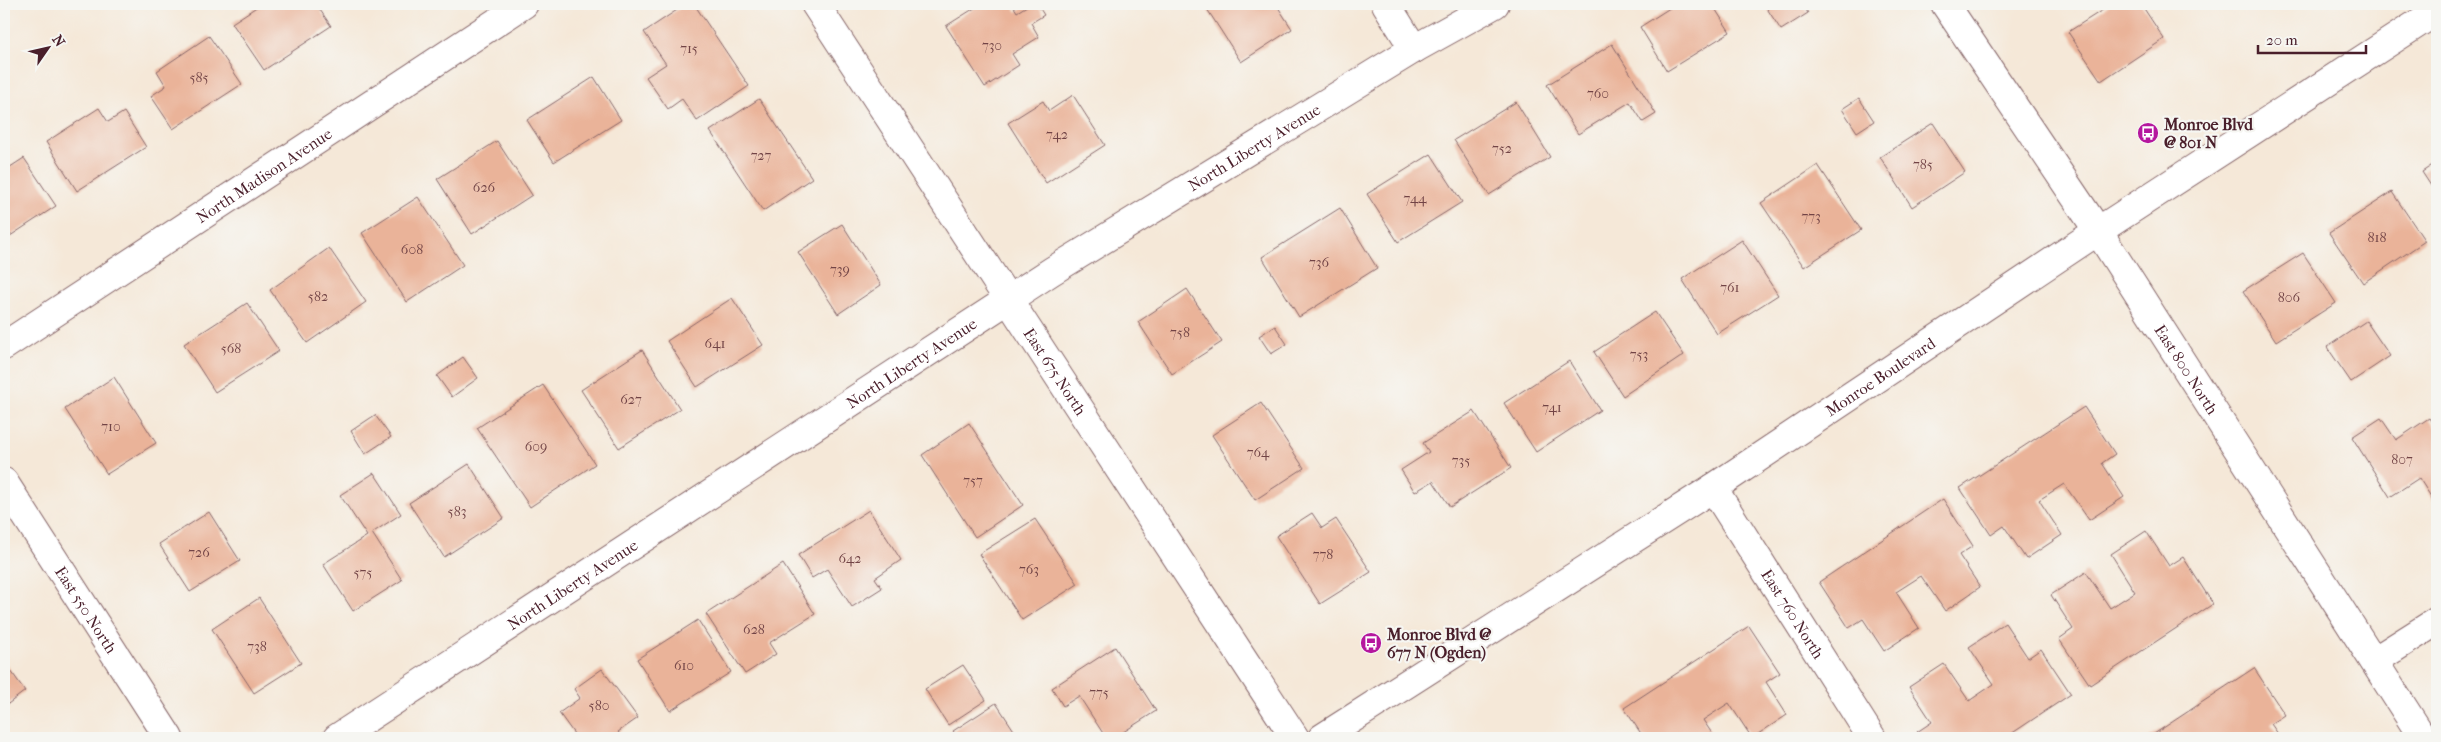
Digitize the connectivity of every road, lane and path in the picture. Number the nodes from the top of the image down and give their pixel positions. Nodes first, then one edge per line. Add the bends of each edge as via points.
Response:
1 (524, 4) edge
2 (815, 4) edge
3 (1386, 4) edge
4 (1495, 4) edge
5 (1945, 4) edge
6 (2437, 11) edge
7 (1414, 49) junction
8 (2098, 231) junction
9 (1008, 301) junction
10 (4, 346) edge
11 (4, 482) edge
12 (1713, 488) junction
13 (2437, 621) edge
14 (2374, 661) junction
15 (169, 738) edge
16 (338, 738) edge
17 (1295, 738) edge
18 (1322, 738) edge
19 (1872, 738) edge
20 (2423, 738) edge

1 - 10 street, North Madison Avenue
2 - 9 street, East 675 North
3 - 7 street
4 - 7 street, North Liberty Avenue
5 - 8 street, East 800 North
6 - 8 street, Monroe Boulevard
7 - 9 street, North Liberty Avenue
8 - 12 street, Monroe Boulevard
8 - 14 street, East 800 North
9 - 16 street, North Liberty Avenue
9 - 17 street, East 675 North
11 - 15 street, East 550 North
12 - 18 street, Monroe Boulevard
12 - 19 street, East 760 North
13 - 14 street
14 - 20 street, East 800 North

